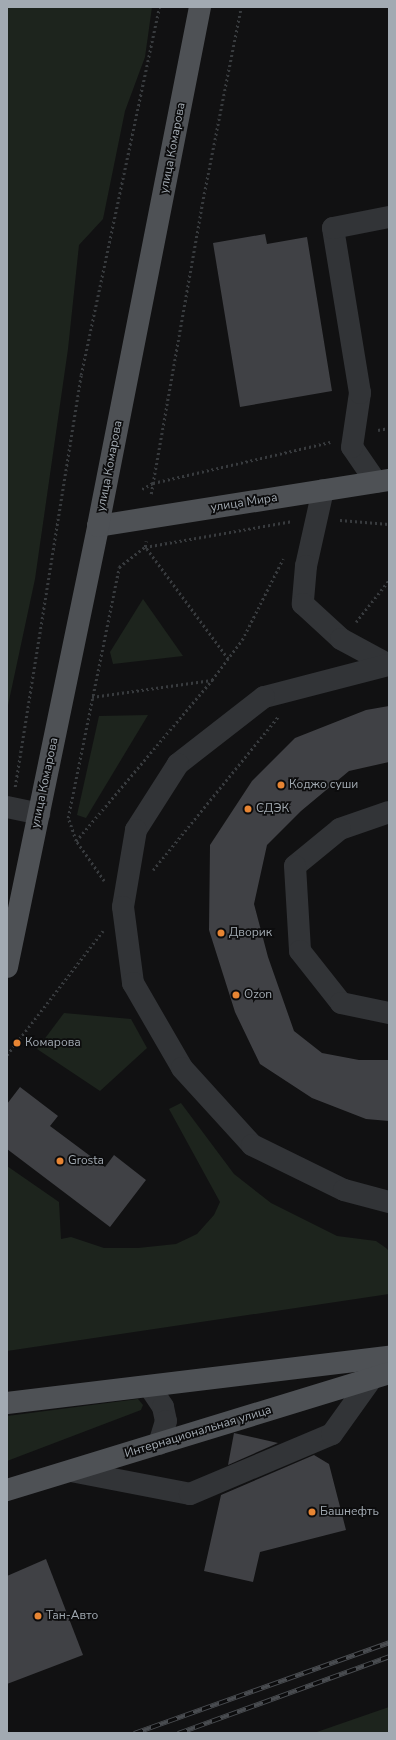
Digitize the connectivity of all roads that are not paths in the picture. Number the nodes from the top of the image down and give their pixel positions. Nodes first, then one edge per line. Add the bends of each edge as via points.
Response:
1 (200, 7) edge
2 (389, 217) edge
3 (383, 481) edge
4 (323, 490) junction
5 (98, 526) junction
6 (389, 665) edge
7 (9, 808) edge
8 (389, 812) edge
9 (39, 814) junction
10 (11, 928) edge
11 (7, 968) edge
12 (389, 1013) edge
13 (389, 1202) edge
14 (389, 1357) edge
15 (379, 1377) edge
16 (150, 1386) junction
17 (7, 1403) edge
18 (159, 1444) junction
19 (71, 1471) junction
20 (7, 1490) edge

1 - 5 main road, улица Комарова
2 - 3 street via 333,228 360,393 352,447
3 - 4 main road, улица Мира
4 - 5 main road, улица Мира
4 - 6 street via 306,566 303,604 341,639
5 - 9 main road, улица Комарова
6 - 13 street via 264,697 178,764 136,830 123,907 133,983 187,1074 252,1145 344,1190
7 - 9 street
8 - 12 street via 340,829 295,866 300,951 341,1003
9 - 10 main road, улица Комарова
10 - 11 main road, улица Комарова
14 - 16 main road
15 - 18 main road, Интернациональная улица
15 - 19 street via 332,1434 190,1494
16 - 17 main road
16 - 18 street via 162,1407 166,1421
18 - 19 main road, Интернациональная улица
19 - 20 main road, Интернациональная улица

